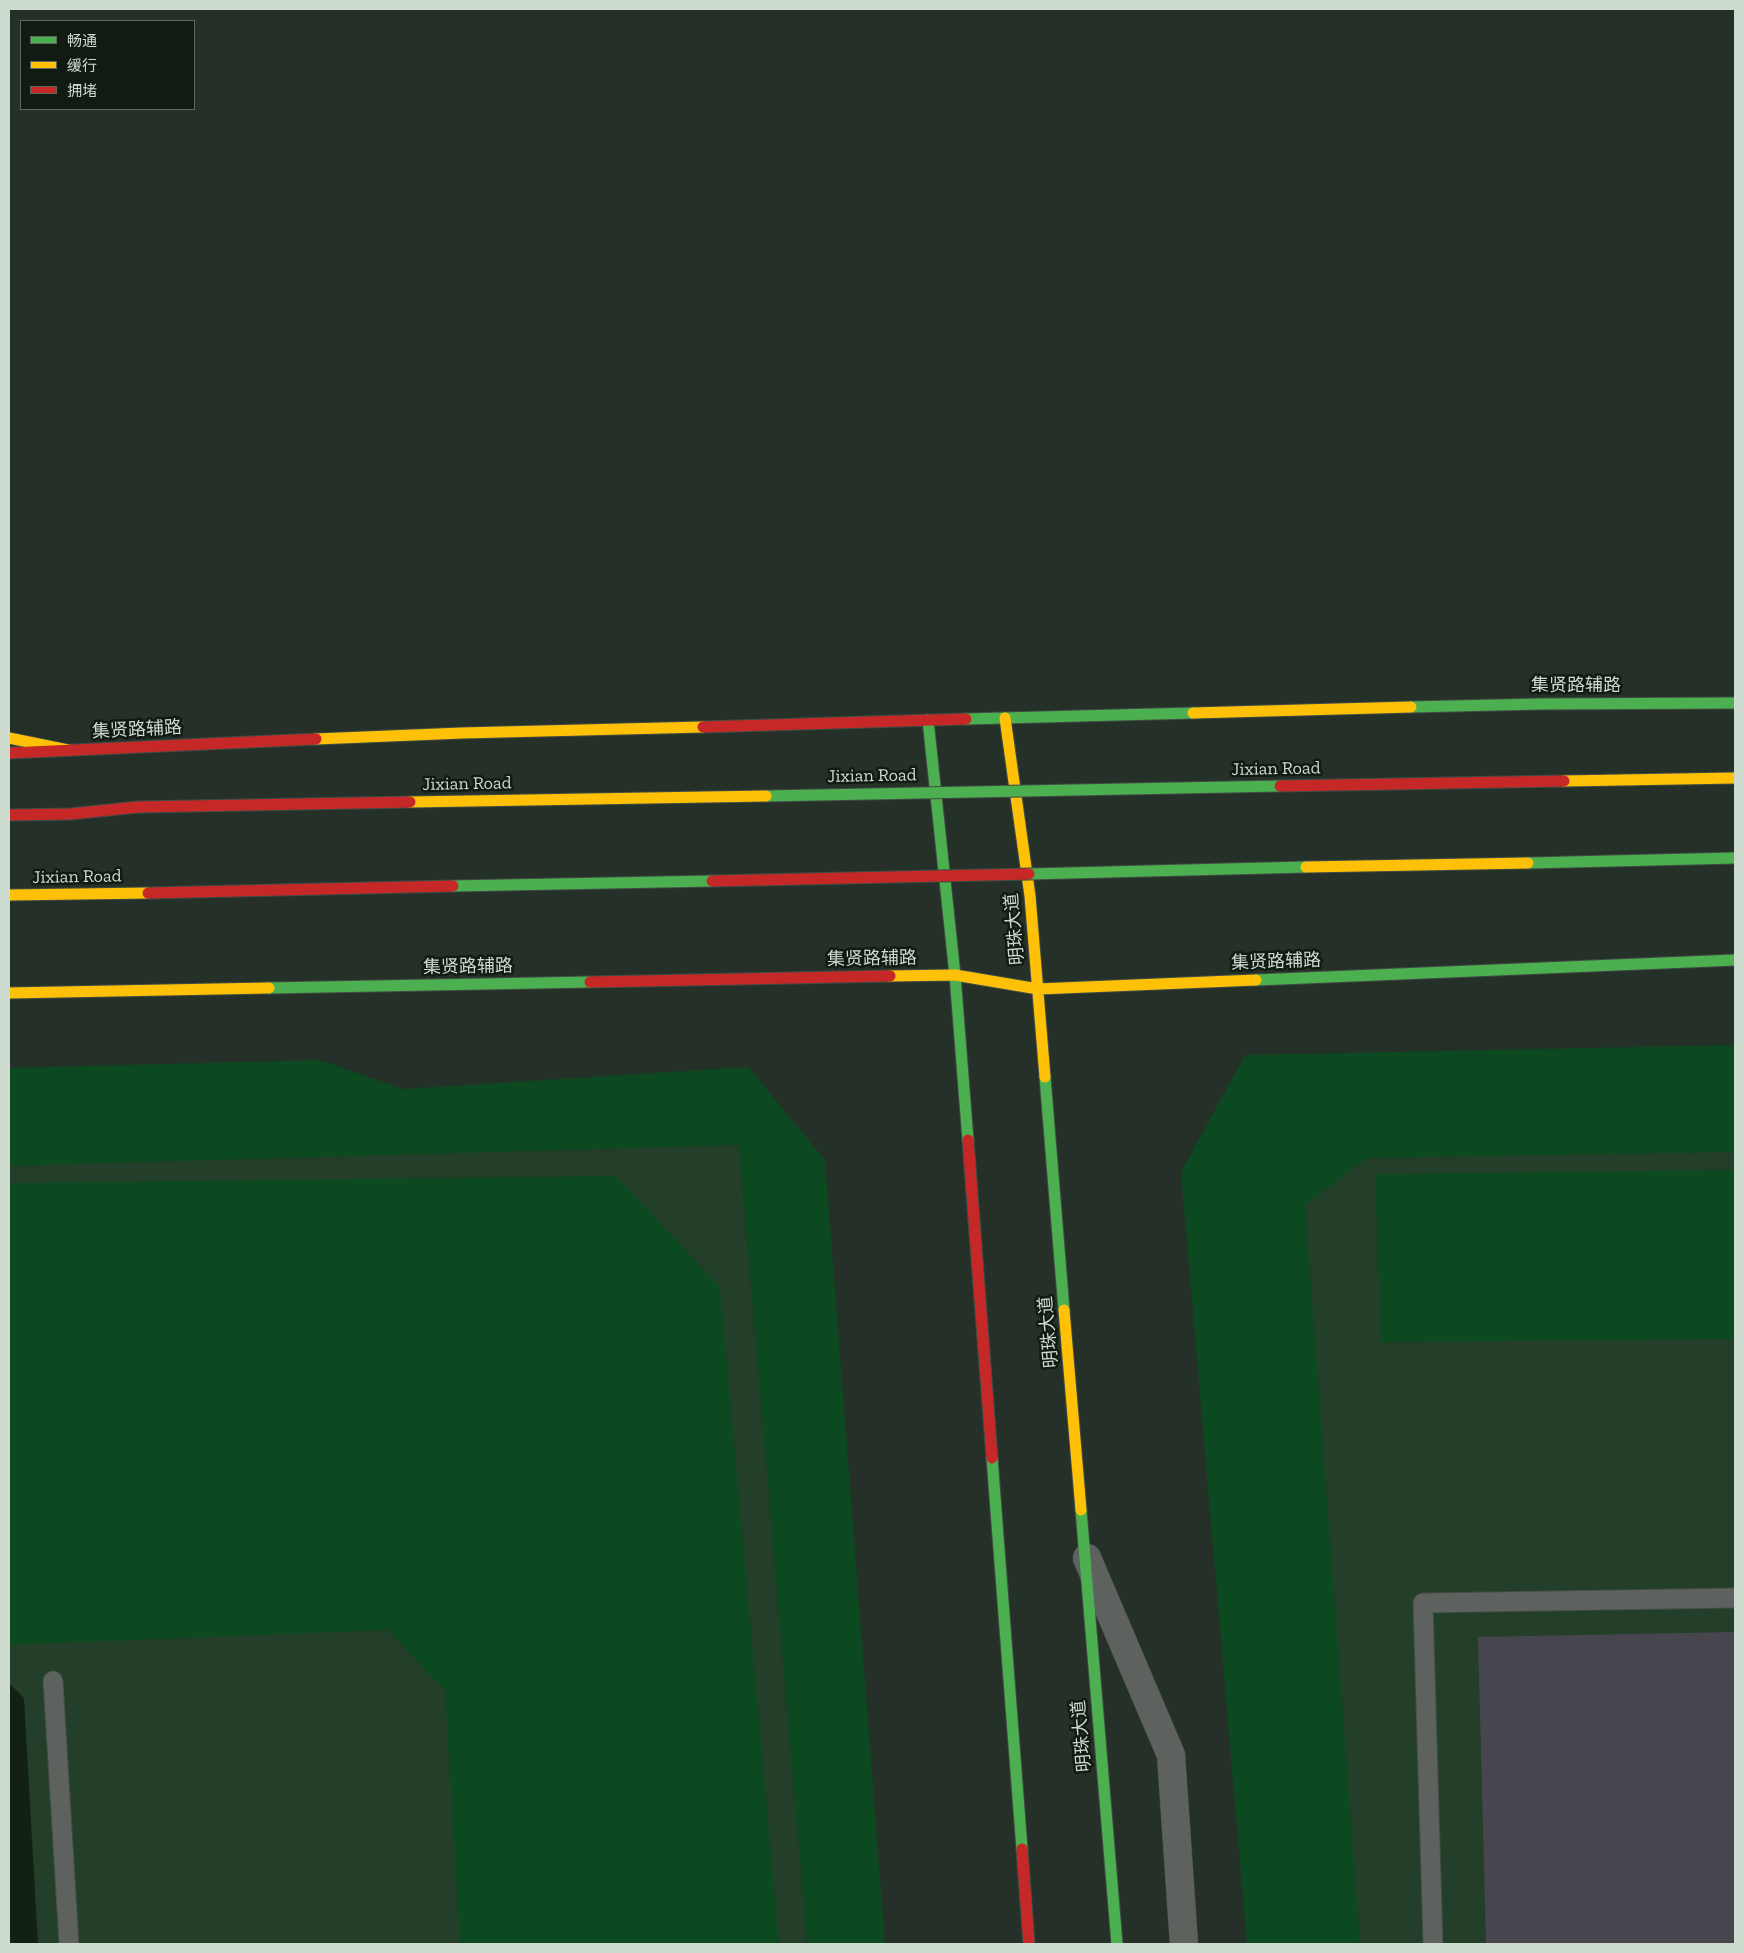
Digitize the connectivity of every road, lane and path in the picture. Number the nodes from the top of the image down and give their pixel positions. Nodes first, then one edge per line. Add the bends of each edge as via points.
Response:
1 (1735, 703) edge
2 (1005, 718) junction
3 (928, 720) junction
4 (9, 738) edge
5 (68, 750) junction
6 (9, 753) edge
7 (1735, 778) edge
8 (9, 815) edge
9 (1735, 858) edge
10 (9, 895) edge
11 (1735, 960) edge
12 (956, 975) junction
13 (1038, 989) junction
14 (9, 993) edge
15 (1084, 1551) junction
16 (1735, 1598) edge
17 (53, 1681) dead end
18 (69, 1944) edge
19 (1029, 1944) edge
20 (1117, 1944) edge
21 (1184, 1944) edge
22 (1433, 1944) edge

1 - 2 main road, 集贤路辅路 via 1540,704
2 - 3 main road, 集贤路辅路
2 - 13 main road, 明珠大道 via 1030,896
3 - 5 main road, 集贤路辅路 via 462,733
3 - 12 main road
4 - 5 main road
5 - 6 main road, 集贤路辅路
7 - 8 main road, Jixian Road, bridge via 138,807 70,814
9 - 10 main road, Jixian Road, bridge
11 - 13 main road, 集贤路辅路
12 - 13 main road, 集贤路辅路
12 - 14 main road, 集贤路辅路
12 - 19 main road
13 - 15 main road, 明珠大道
15 - 20 main road, 明珠大道
15 - 21 street via 1171,1756
16 - 22 lane via 1424,1604
17 - 18 lane

